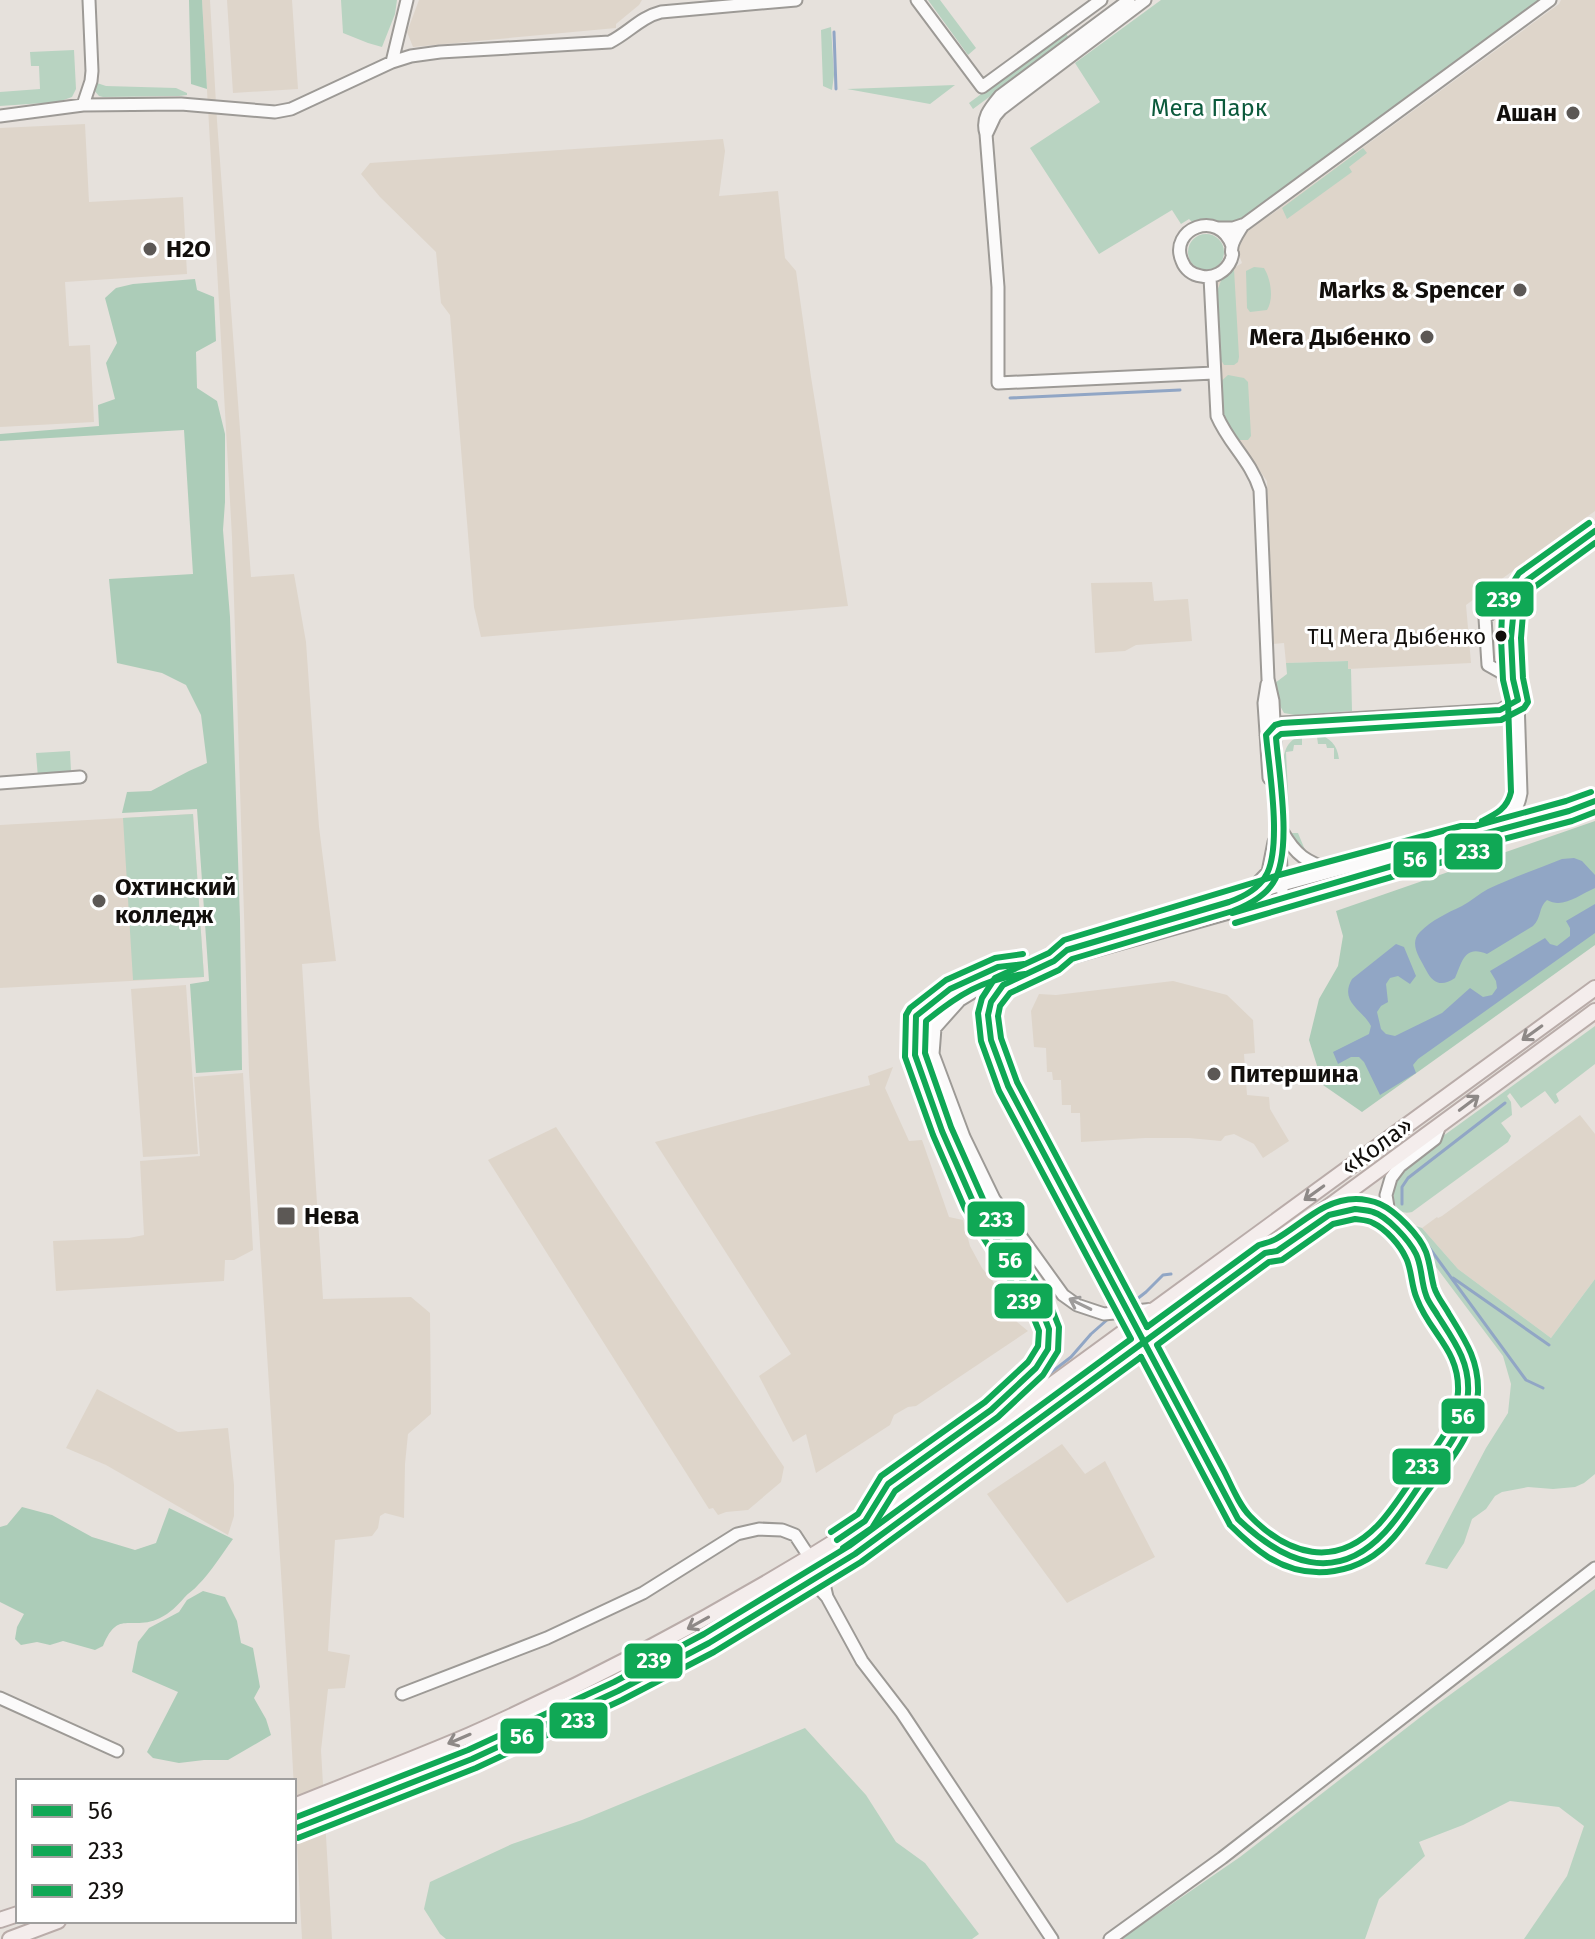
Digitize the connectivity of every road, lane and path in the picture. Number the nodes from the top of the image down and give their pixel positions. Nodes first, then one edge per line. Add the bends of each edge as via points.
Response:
1 (89, 0) edge
2 (407, 0) edge
3 (796, 0) edge
4 (917, 0) edge
5 (1101, 0) edge
6 (1129, 0) edge
7 (1145, 0) edge
8 (1550, 0) edge
9 (392, 62) junction
10 (83, 105) junction
11 (0, 116) edge
12 (986, 134) junction
13 (1244, 225) junction
14 (1219, 228) junction
15 (1232, 246) junction
16 (1210, 277) junction
17 (1214, 373) junction
18 (1595, 531) edge
19 (1515, 598) junction
20 (1268, 679) junction
21 (1513, 679) junction
22 (1518, 700) junction
23 (1273, 704) junction
24 (1293, 722) junction
25 (1275, 725) junction
26 (1266, 735) junction
27 (80, 777) dead end
28 (0, 783) edge
29 (1595, 801) edge
30 (1280, 828) junction
31 (1476, 836) junction
32 (1274, 842) junction
33 (1333, 871) junction
34 (1279, 893) junction
35 (1241, 899) junction
36 (1054, 961) junction
37 (1595, 988) edge
38 (1595, 1011) edge
39 (1440, 1125) junction
40 (1400, 1232) junction
41 (1265, 1253) junction
42 (1155, 1309) junction
43 (865, 1521) junction
44 (810, 1558) junction
45 (1595, 1568) edge
46 (817, 1578) junction
47 (827, 1597) junction
48 (402, 1694) dead end
49 (0, 1698) edge
50 (117, 1751) dead end
51 (296, 1805) edge
52 (296, 1828) edge
53 (53, 1923) edge
54 (10, 1939) edge
55 (1052, 1939) edge
56 (1110, 1939) edge

1 - 10 street via 92,71
2 - 9 street
3 - 9 street via 661,12 610,42 440,52
4 - 5 street via 982,87
6 - 12 street via 1000,96 986,117
7 - 12 street via 1001,109
8 - 13 street
9 - 10 street via 275,112
10 - 11 street
12 - 17 street via 998,287 998,383
13 - 14 street
13 - 15 street
14 - 15 street
14 - 16 street via 1191,230 1180,249 1188,270
15 - 16 street via 1227,266
16 - 17 street
17 - 20 street via 1217,416 1260,490
18 - 19 street via 1526,581
19 - 21 street
19 - 21 street via 1485,618 1488,665
20 - 23 street
20 - 26 street
21 - 22 street
22 - 24 street via 1500,710
22 - 31 street via 1519,804 1507,819
23 - 24 street
23 - 25 street
24 - 25 street
25 - 26 street
25 - 30 street
26 - 32 street
27 - 28 street
29 - 31 street
30 - 33 street via 1302,858
30 - 34 street
31 - 33 street
31 - 34 street via 1467,844
32 - 34 street
32 - 35 street via 1268,872
33 - 34 street
34 - 35 street
34 - 36 street
35 - 36 street via 1067,950
36 - 40 street, bridge via 1003,985 991,1002 991,1040 1008,1086 1238,1519 1289,1559 1331,1563 1374,1543 1461,1425 1467,1400 1462,1354 1426,1296 1416,1254
42 -> 36 street via 1104,1314 1063,1295 994,1199 933,1054 935,1028 960,1000 996,978
36 - 43 street via 998,967 950,989 916,1016 915,1055 974,1204 1041,1309 1049,1329 1048,1349 1036,1368 991,1410 888,1484
37 -> 42 main road, «Кола»
39 -> 38 main road, «Кола»
39 - 40 street via 1435,1139 1400,1166 1388,1184 1390,1217
39 - 41 main road, «Кола»
40 - 41 street via 1375,1212 1347,1210
41 - 46 main road, «Кола»
42 - 43 main road, «Кола»
43 - 44 main road, «Кола»
44 - 48 street via 795,1535 782,1530 737,1534 630,1599 547,1638
44 -> 51 main road, «Кола» via 606,1670 470,1734
45 - 56 street
46 - 47 street
46 - 47 street
46 - 52 main road, «Кола» via 618,1691 472,1759
47 - 55 street via 862,1661
49 - 50 street
53 - 54 main road

